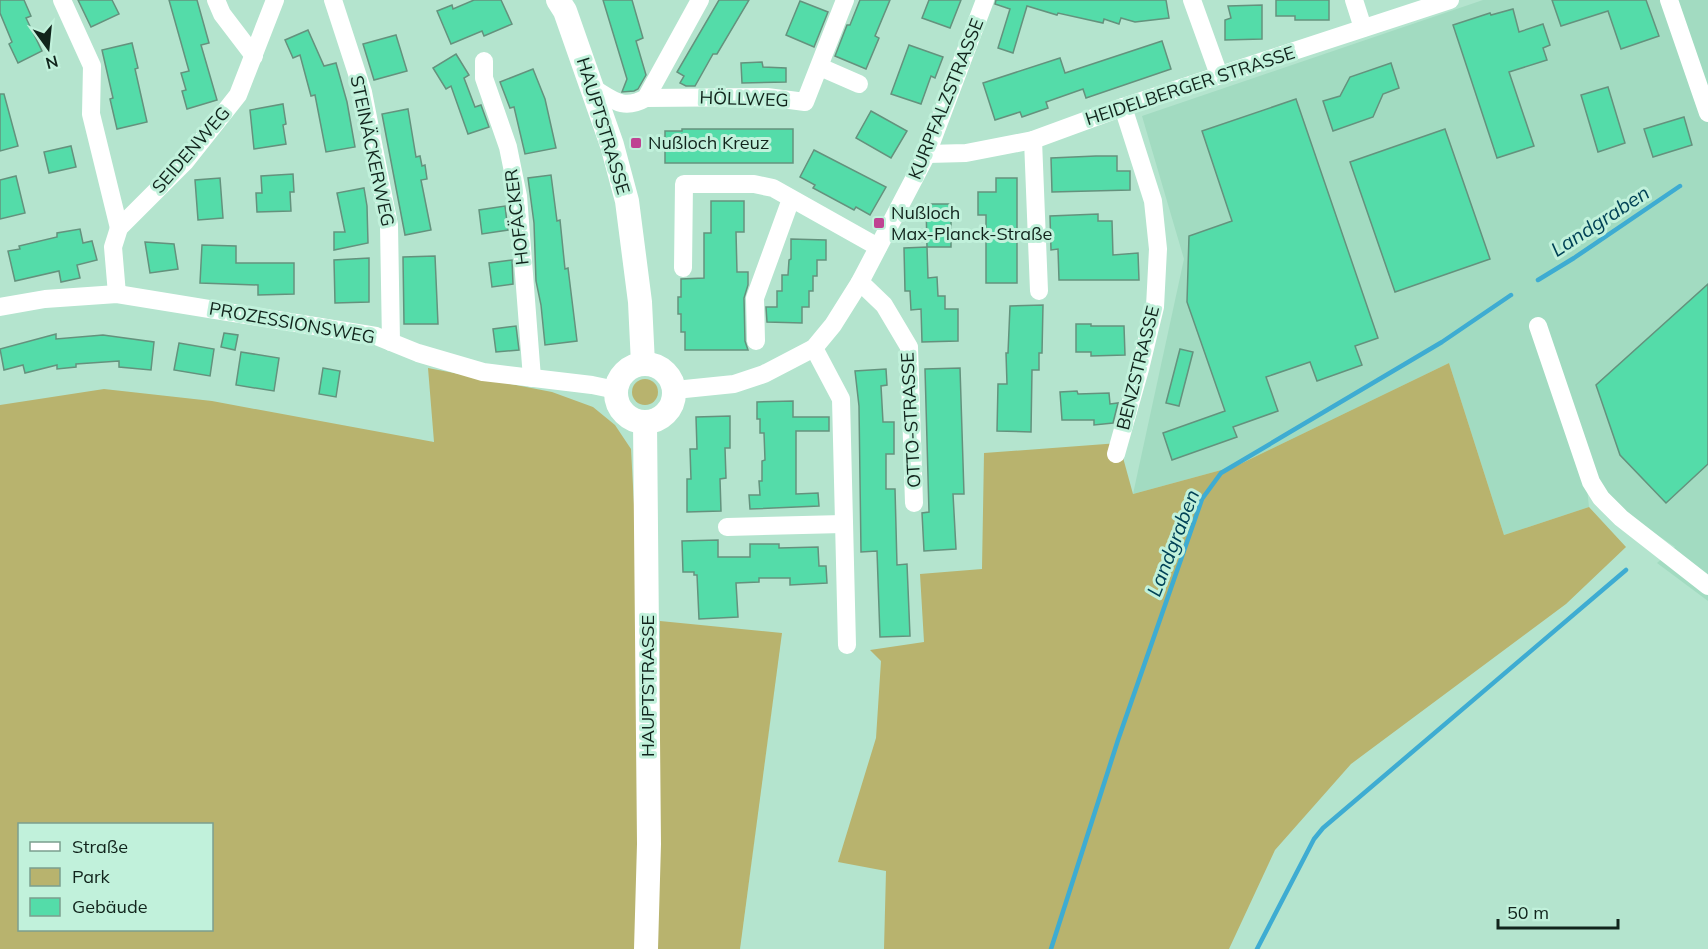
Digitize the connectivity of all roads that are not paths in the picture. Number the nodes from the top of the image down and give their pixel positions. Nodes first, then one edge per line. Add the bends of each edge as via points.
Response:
1 (62, 0) edge
2 (216, 0) edge
3 (275, 0) edge
4 (333, 0) edge
5 (558, 0) edge
6 (700, 0) edge
7 (845, 0) edge
8 (985, 0) edge
9 (1192, 0) edge
10 (1354, 0) edge
11 (1450, 0) edge
12 (1669, 0) edge
13 (1363, 28) junction
14 (254, 56) junction
15 (484, 61) dead end
16 (820, 67) junction
17 (1219, 75) junction
18 (859, 84) dead end
19 (593, 88) junction
20 (646, 98) junction
21 (1124, 107) junction
22 (1708, 113) edge
23 (1033, 140) junction
24 (927, 154) junction
25 (791, 199) junction
26 (119, 228) junction
27 (878, 247) junction
28 (683, 268) dead end
29 (860, 282) junction
30 (1039, 291) dead end
31 (117, 294) junction
32 (1, 303) edge
33 (1538, 326) dead end
34 (756, 341) dead end
35 (391, 342) junction
36 (814, 348) junction
37 (643, 364) junction
38 (532, 378) junction
39 (616, 390) junction
40 (675, 390) junction
41 (645, 422) junction
42 (1116, 454) dead end
43 (914, 503) dead end
44 (843, 524) junction
45 (727, 528) dead end
46 (1708, 586) edge
47 (847, 645) dead end
48 (646, 949) edge

1 - 26 street via 92,66 91,114
2 - 14 street
3 - 14 street, SEIDENWEG
4 - 35 street, STEINÄCKERWEG via 363,92 389,225
5 - 19 main road, HAUPTSTRASSE
6 - 20 street
7 - 16 street, HÖLLWEG
8 - 24 street, KURPFALZSTRASSE
9 - 17 street
10 - 13 street
11 - 13 street, HEIDELBERGER STRASSE
12 - 22 street
13 - 17 street, HEIDELBERGER STRASSE
14 - 26 street, SEIDENWEG via 238,95 198,146
15 - 38 street, HOFÄCKER via 484,78 508,147 518,196
16 - 18 street
16 - 20 street, HÖLLWEG via 805,102 767,97
17 - 21 street, HEIDELBERGER STRASSE
19 - 20 street via 626,105
19 - 37 main road, HAUPTSTRASSE via 627,201 640,302
21 - 23 street, HEIDELBERGER STRASSE
21 - 42 street, BENZSTRASSE via 1153,201 1158,249 1155,307
23 - 24 street, HEIDELBERGER STRASSE via 966,153
23 - 30 street
24 - 27 street, KURPFALZSTRASSE
25 - 27 street
25 - 28 street via 773,188 754,184 684,183
25 - 34 street via 755,298
26 - 31 street via 113,247
27 - 29 street, KURPFALZSTRASSE
29 - 36 street, KURPFALZSTRASSE
29 - 43 street, OTTO-STRASSE via 884,305 909,347
31 - 32 street, PROZESSIONSWEG
31 - 35 street, PROZESSIONSWEG via 376,336
33 - 46 street via 1591,482 1600,498
35 - 38 street, PROZESSIONSWEG via 463,367
36 - 40 street, KURPFALZSTRASSE via 764,374 734,384
36 - 44 street via 841,399
37 - 39 main road via 625,372
37 - 40 main road via 662,368
38 - 39 street, PROZESSIONSWEG
39 - 41 main road via 623,412
40 - 41 main road via 664,415
41 - 48 main road, HAUPTSTRASSE via 649,832
44 - 45 street
44 - 47 street

